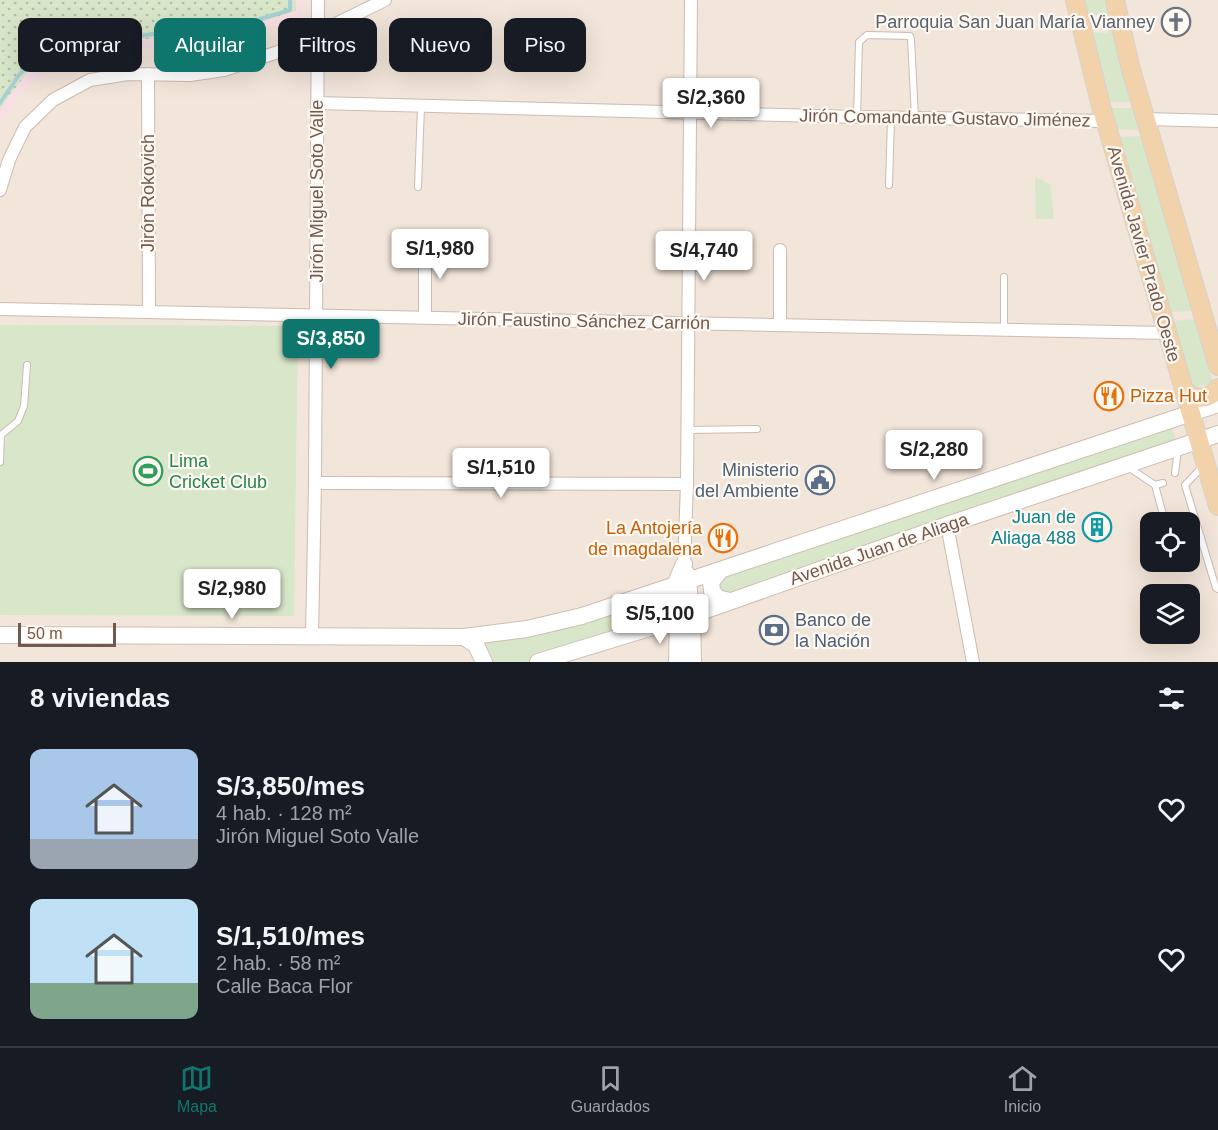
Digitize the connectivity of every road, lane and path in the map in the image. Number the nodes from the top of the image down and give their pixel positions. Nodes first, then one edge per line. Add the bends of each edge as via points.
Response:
1 (318, 0) edge
2 (385, 0) edge
3 (691, 0) edge
4 (1075, 0) edge
5 (1115, 0) edge
6 (317, 18) edge
7 (348, 18) edge
8 (278, 52) edge
9 (317, 72) edge
10 (148, 74) junction
11 (317, 103) junction
12 (421, 106) junction
13 (691, 114) junction
14 (857, 117) junction
15 (891, 118) junction
16 (915, 119) junction
17 (1146, 119) junction
18 (1105, 121) junction
19 (1218, 121) edge
20 (889, 184) dead end
21 (418, 187) dead end
22 (0, 190) edge
23 (425, 243) dead end
24 (780, 250) dead end
25 (1004, 277) dead end
26 (0, 309) edge
27 (149, 312) junction
28 (316, 315) junction
29 (425, 318) junction
30 (689, 323) junction
31 (780, 325) junction
32 (1004, 330) junction
33 (1167, 333) junction
34 (27, 365) dead end
35 (1218, 366) edge
36 (1218, 388) edge
37 (1184, 390) junction
38 (1218, 404) edge
39 (1191, 413) junction
40 (757, 429) dead end
41 (687, 430) junction
42 (1218, 434) edge
43 (1199, 441) junction
44 (1179, 447) junction
45 (0, 462) edge
46 (1205, 463) junction
47 (1125, 465) junction
48 (1176, 472) dead end
49 (315, 483) junction
50 (1163, 483) dead end
51 (687, 484) junction
52 (1155, 485) junction
53 (1218, 506) edge
54 (1162, 512) edge
55 (947, 525) junction
56 (1201, 537) joint
57 (684, 564) joint
58 (719, 572) junction
59 (682, 584) junction
60 (1218, 589) edge
61 (730, 601) junction
62 (685, 616) junction
63 (498, 634) junction
64 (0, 635) edge
65 (312, 637) junction
66 (464, 637) junction
67 (484, 662) edge
68 (495, 662) edge
69 (538, 662) edge
70 (677, 662) edge
71 (693, 662) edge
72 (973, 662) edge

1 - 6 street, Jirón Miguel Soto Valle
2 - 7 street
3 - 13 street
4 - 18 main road, Avenida Javier Prado Oeste
5 - 17 main road
8 - 10 street via 224,70 190,75
9 - 11 street, Jirón Miguel Soto Valle
10 - 22 street via 100,77 53,100 20,135
10 - 27 street, Jirón Rokovich
11 - 12 street, Jirón Comandante Gustavo Jiménez
11 - 28 street, Jirón Miguel Soto Valle
12 - 13 street, Jirón Comandante Gustavo Jiménez
12 - 21 lane
13 - 14 street, Jirón Comandante Gustavo Jiménez
13 - 30 street
14 - 15 street, Jirón Comandante Gustavo Jiménez
14 - 16 lane via 859,42 867,35 910,36
15 - 16 street, Jirón Comandante Gustavo Jiménez
15 - 20 lane
16 - 18 street, Jirón Comandante Gustavo Jiménez
17 - 19 street
17 - 35 main road
18 - 33 main road, Avenida Javier Prado Oeste
23 - 29 street
24 - 31 street
25 - 32 lane
26 - 27 street, Jirón Faustino Sánchez Carrión
27 - 28 street, Jirón Faustino Sánchez Carrión
28 - 29 street, Jirón Faustino Sánchez Carrión
28 - 49 street, Jirón Miguel Soto Valle
29 - 30 street, Jirón Faustino Sánchez Carrión
30 - 31 street, Jirón Faustino Sánchez Carrión
30 - 41 street
31 - 32 street, Jirón Faustino Sánchez Carrión
32 - 33 street, Jirón Faustino Sánchez Carrión
33 - 37 main road, Avenida Javier Prado Oeste
34 - 45 lane via 24,406 18,421 1,435
36 - 37 main road via 1214,394 1201,398
37 - 39 main road, Avenida Javier Prado Oeste
38 - 39 main road, Avenida Juan de Aliaga
39 - 43 main road, Avenida Javier Prado Oeste
39 - 58 main road, Avenida Juan de Aliaga
40 - 41 lane
41 - 51 street
42 - 43 main road, Avenida Juan de Aliaga
43 - 44 main road, Avenida Juan de Aliaga
43 - 46 main road, Avenida Javier Prado Oeste
44 - 47 main road, Avenida Juan de Aliaga
44 - 48 lane
46 - 53 main road, Avenida Javier Prado Oeste
46 - 56 lane via 1184,484
47 - 52 lane
47 - 55 main road, Avenida Juan de Aliaga
49 - 51 street
49 - 65 street, Jirón Miguel Soto Valle
50 - 52 lane
51 - 57 street
52 - 54 lane
55 - 61 main road, Avenida Juan de Aliaga
55 - 72 street
56 - 60 lane
57 - 59 main road
58 - 59 main road, Avenida Juan de Aliaga
58 - 61 main road via 711,582 712,591 721,600
59 - 62 main road
59 - 63 main road, Avenida Juan de Aliaga via 582,616
61 - 62 main road, Avenida Juan de Aliaga
62 - 69 main road, Avenida Juan de Aliaga
62 - 70 main road
62 - 71 main road
63 - 66 main road, Avenida Juan de Aliaga
63 - 68 main road via 492,653
64 - 65 main road, Avenida Juan de Aliaga
65 - 66 main road, Avenida Juan de Aliaga
66 - 67 main road via 476,645

